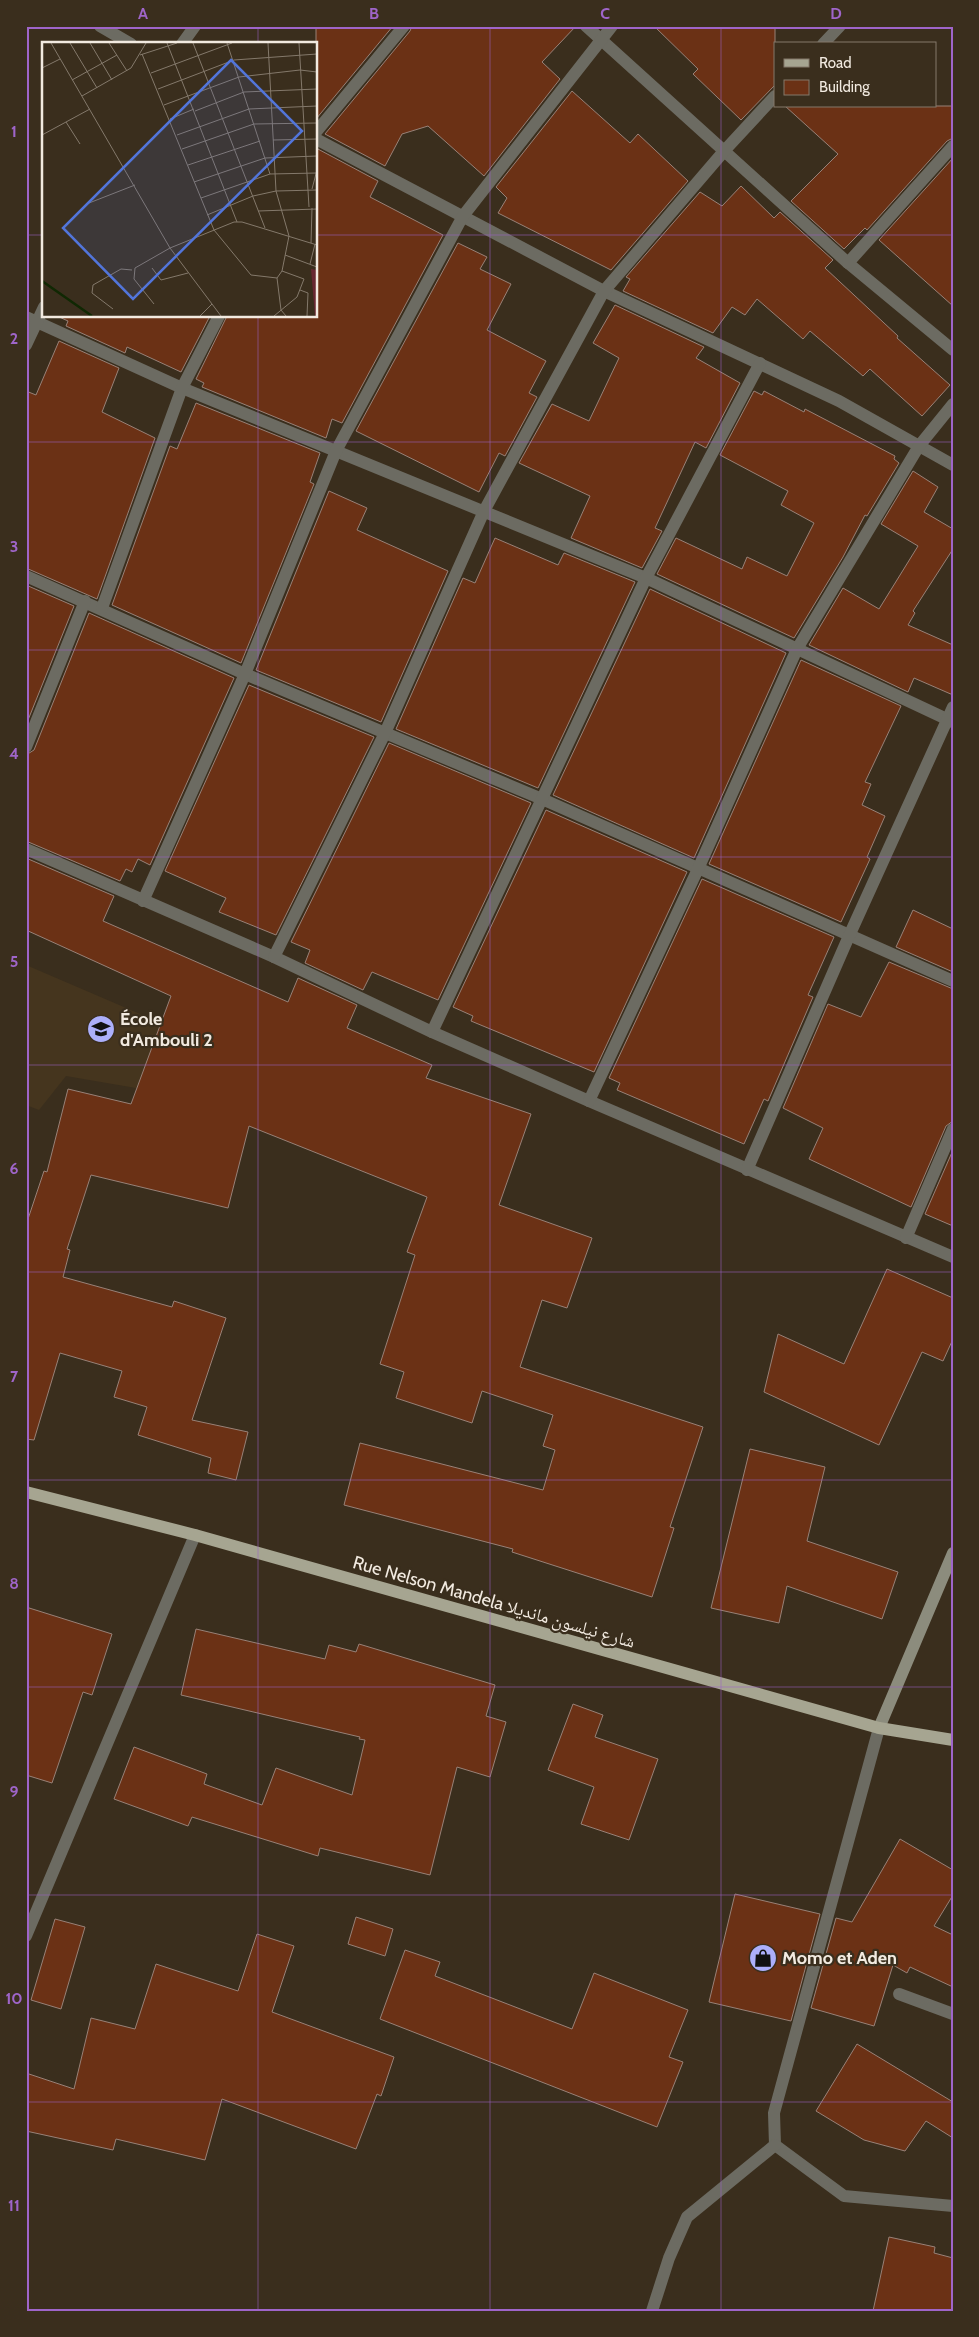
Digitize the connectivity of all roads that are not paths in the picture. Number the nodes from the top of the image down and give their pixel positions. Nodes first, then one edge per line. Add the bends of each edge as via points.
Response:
1 (100, 26) edge
2 (195, 26) edge
3 (404, 26) edge
4 (586, 26) edge
5 (612, 26) edge
6 (840, 26) edge
7 (601, 39) junction
8 (128, 42) edge
9 (183, 42) edge
10 (825, 42) edge
11 (774, 97) edge
12 (318, 130) edge
13 (318, 141) edge
14 (953, 146) edge
15 (725, 150) junction
16 (463, 216) junction
17 (848, 263) junction
18 (604, 290) junction
19 (42, 309) edge
20 (218, 318) edge
21 (31, 319) edge
22 (26, 345) edge
23 (953, 350) edge
24 (760, 363) junction
25 (182, 388) junction
26 (953, 404) edge
27 (919, 446) junction
28 (336, 451) junction
29 (953, 465) edge
30 (484, 511) junction
31 (26, 576) edge
32 (646, 578) junction
33 (85, 601) junction
34 (102, 608) junction
35 (797, 649) junction
36 (245, 674) junction
37 (953, 707) edge
38 (949, 720) edge
39 (385, 733) junction
40 (26, 747) edge
41 (542, 799) junction
42 (26, 849) edge
43 (698, 869) junction
44 (143, 900) junction
45 (849, 936) junction
46 (274, 957) junction
47 (953, 981) edge
48 (432, 1032) junction
49 (589, 1101) junction
50 (953, 1129) edge
51 (747, 1170) junction
52 (906, 1238) junction
53 (953, 1257) edge
54 (26, 1492) edge
55 (195, 1536) junction
56 (953, 1553) edge
57 (879, 1728) junction
58 (953, 1740) edge
59 (26, 1936) edge
60 (899, 1994) dead end
61 (953, 2014) edge
62 (775, 2145) junction
63 (953, 2206) edge
64 (652, 2311) edge

1 - 8 street
2 - 9 street
3 - 12 street
4 - 7 street
5 - 7 street
6 - 10 street
7 - 15 street
7 - 16 street
11 - 15 street
13 - 16 street
14 - 17 street
15 - 17 street
15 - 18 street
16 - 18 street
16 - 28 street
17 - 23 street
18 - 24 street
18 - 30 street
19 - 21 street
20 - 25 street
21 - 22 street
21 - 25 street
24 - 27 street via 839,401
24 - 32 street
25 - 28 street
25 - 34 street
26 - 27 street
27 - 29 street
27 - 35 street
28 - 30 street
28 - 36 street
30 - 32 street
30 - 39 street
31 - 33 street
32 - 35 street
32 - 41 street
33 - 34 street
33 - 40 street
34 - 36 street
35 - 38 street
35 - 43 street
36 - 39 street
36 - 44 street
37 - 38 street
38 - 45 street
39 - 41 street
39 - 46 street
41 - 43 street
41 - 48 street
42 - 44 street
43 - 45 street
43 - 49 street
44 - 46 street
45 - 47 street
45 - 51 street
46 - 48 street
48 - 49 street
49 - 51 street
50 - 52 street
51 - 52 street
52 - 53 street
54 - 55 main road, Rue Nelson Mandela شارع نيلسون مانديلا
55 - 57 main road, Rue Nelson Mandela شارع نيلسون مانديلا
55 - 59 street
56 - 57 street
57 - 58 main road, Rue Nelson Mandela شارع نيلسون مانديلا
57 - 62 street via 774,2113
60 - 61 street
62 - 63 street via 844,2196
62 - 64 street via 687,2217 669,2258

